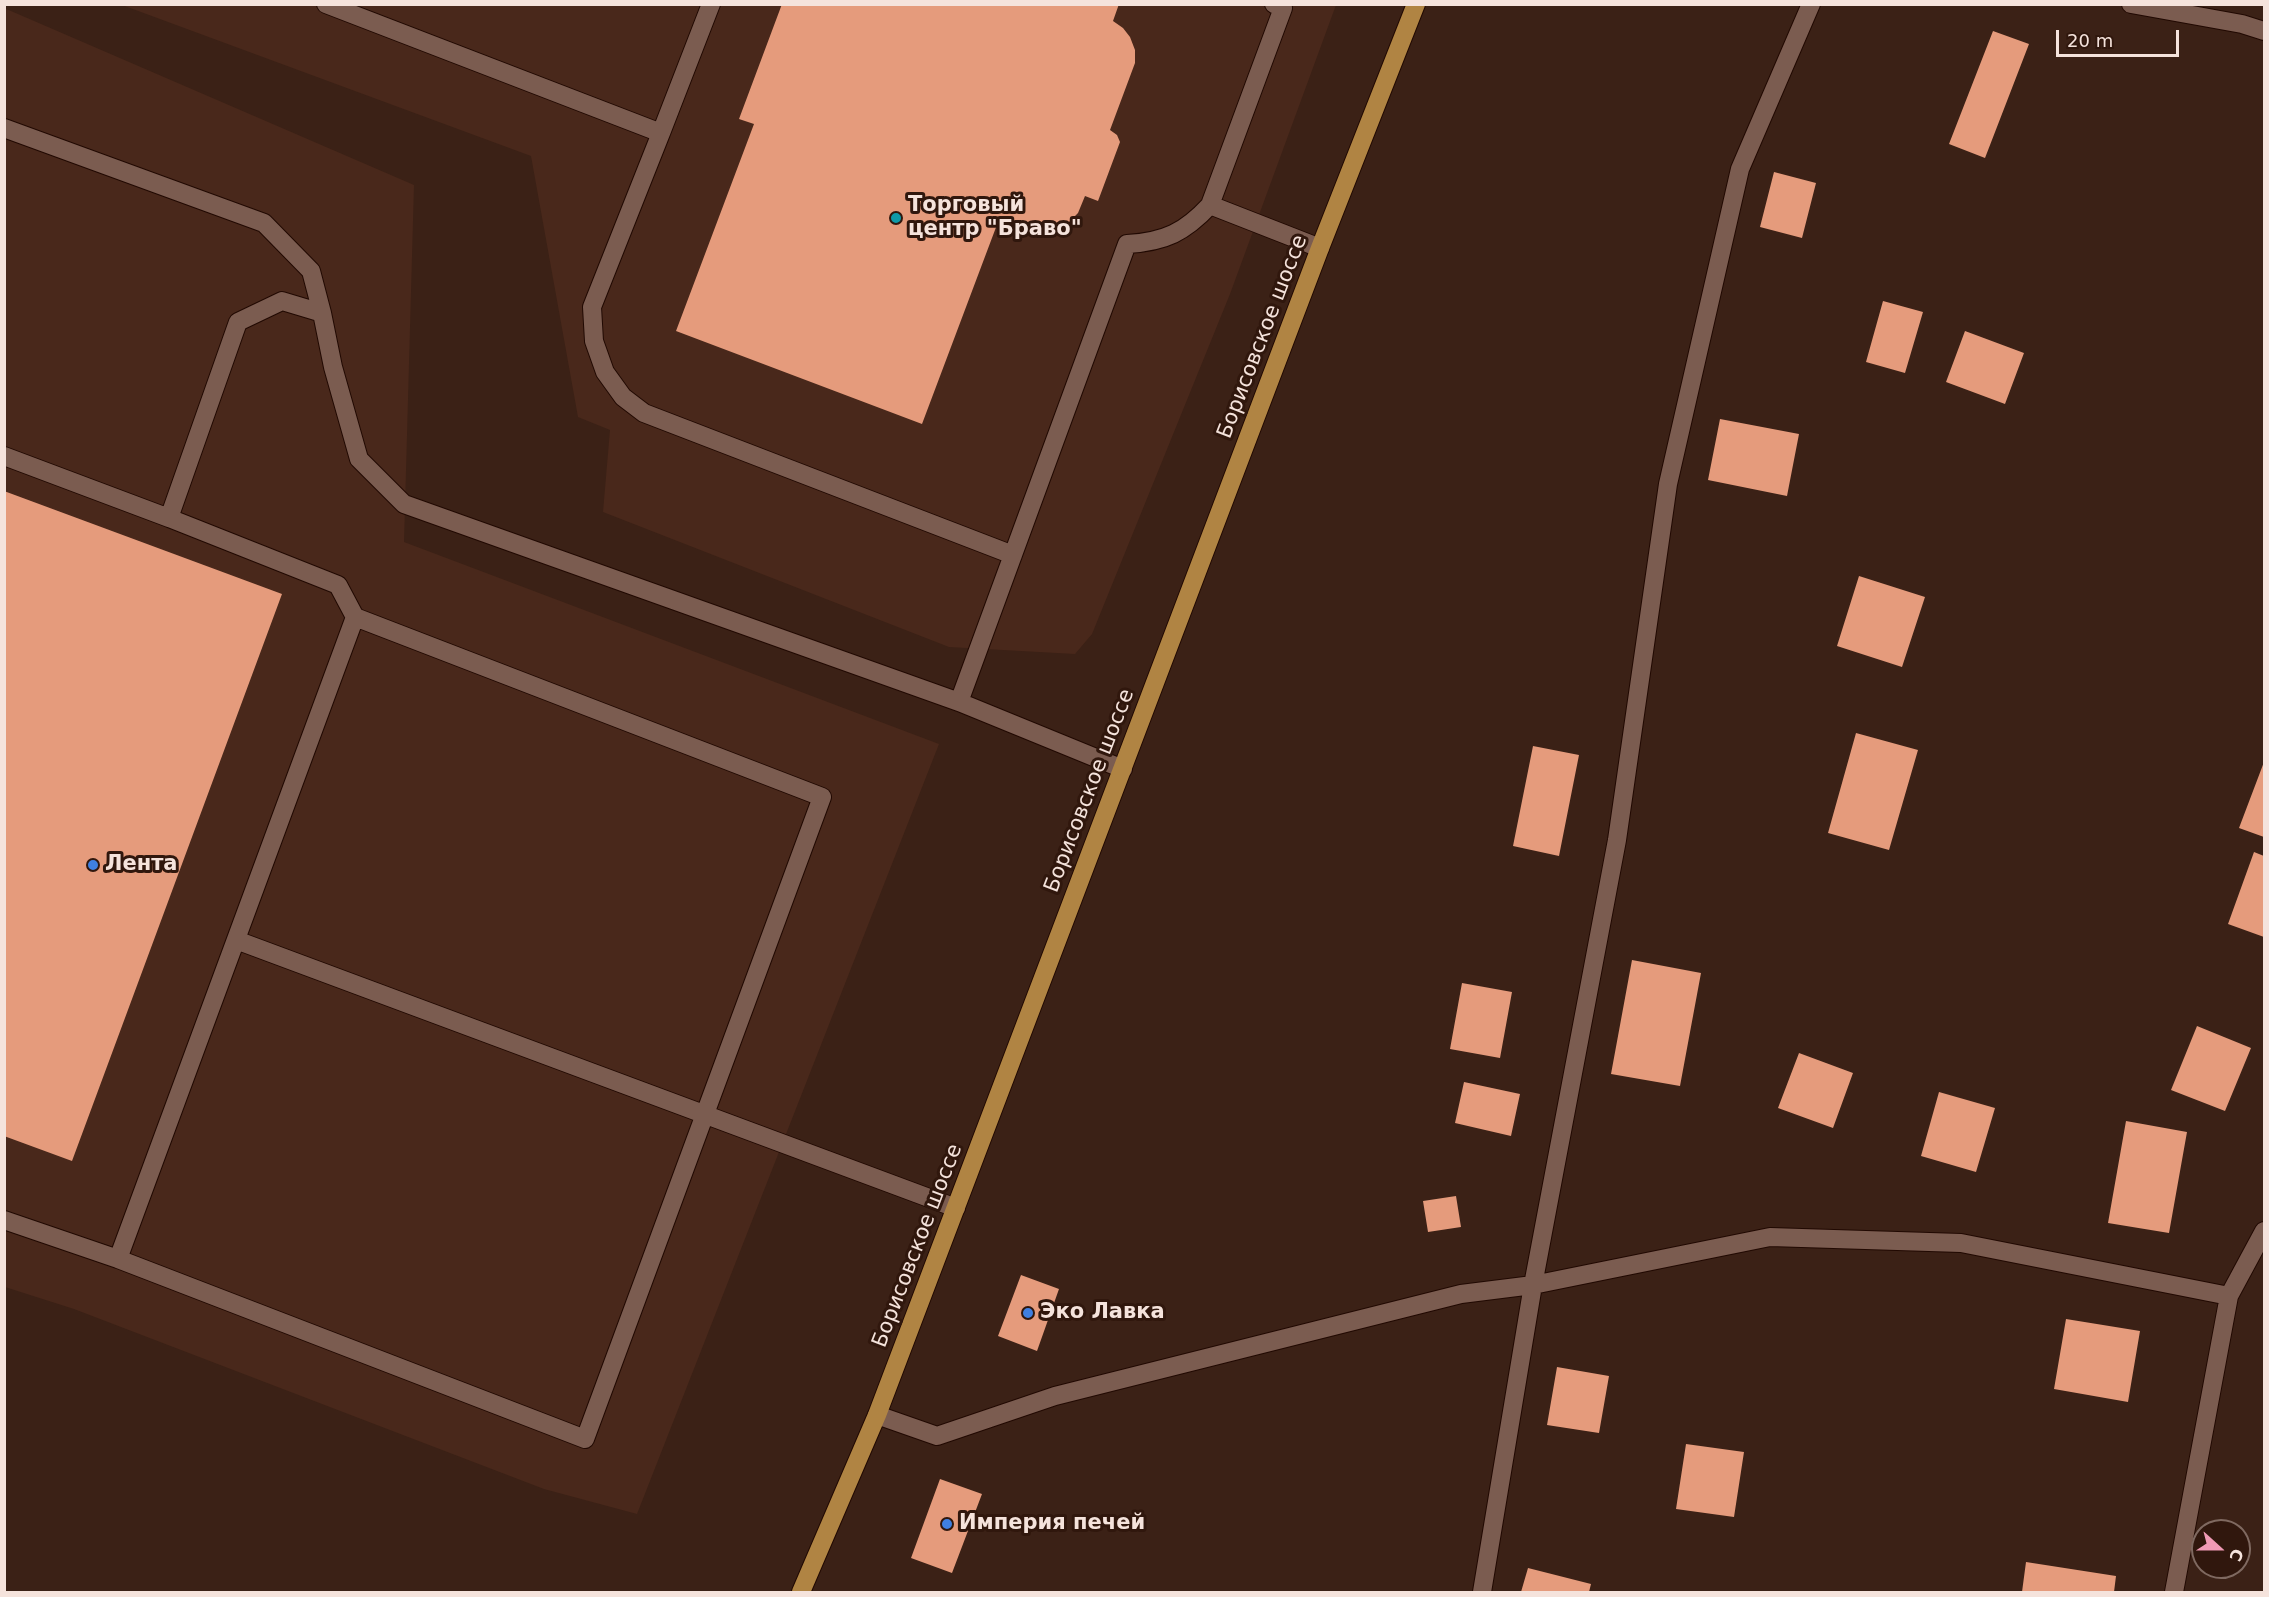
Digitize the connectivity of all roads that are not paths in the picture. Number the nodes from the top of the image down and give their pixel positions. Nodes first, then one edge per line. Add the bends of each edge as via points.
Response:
1 (326, 4) edge
2 (711, 4) edge
3 (1416, 4) edge
4 (1811, 4) edge
5 (2131, 4) edge
6 (1280, 6) edge
7 (2265, 32) edge
8 (4, 128) edge
9 (661, 133) junction
10 (1210, 205) junction
11 (1320, 248) junction
12 (322, 313) junction
13 (4, 456) edge
14 (169, 518) junction
15 (1013, 555) junction
16 (355, 617) junction
17 (958, 702) junction
18 (1123, 769) junction
19 (236, 940) junction
20 (705, 1115) junction
21 (956, 1208) junction
22 (4, 1220) edge
23 (2265, 1231) edge
24 (118, 1259) junction
25 (1533, 1285) junction
26 (2229, 1296) junction
27 (877, 1415) junction
28 (801, 1593) edge
29 (1482, 1593) edge
30 (2174, 1593) edge

1 - 9 street
2 - 9 street
3 - 11 main road, Борисовское шоссе
4 - 25 street via 1740,169 1668,484 1617,840
5 - 7 street via 2242,24
6 - 10 street
8 - 12 street via 264,223 311,271
9 - 15 street via 592,308 594,341 605,372 623,397 644,414
10 - 11 street
10 - 15 street via 1193,224 1171,236 1128,244
11 - 18 main road, Борисовское шоссе
12 - 14 street via 282,301 238,322
12 - 17 street via 359,459 404,504
13 - 14 street
14 - 16 street via 338,585
15 - 17 street
16 - 19 street
16 - 20 street via 822,797
17 - 18 street
18 - 21 main road, Борисовское шоссе
19 - 20 street
19 - 24 street
20 - 21 street
20 - 24 street via 585,1439
21 - 27 main road, Борисовское шоссе
22 - 24 street
23 - 26 street
25 - 26 street via 1770,1237 1961,1243
25 - 27 street via 1461,1294 1067,1393 937,1436
25 - 29 street
26 - 30 street
27 - 28 main road, Борисовское шоссе

